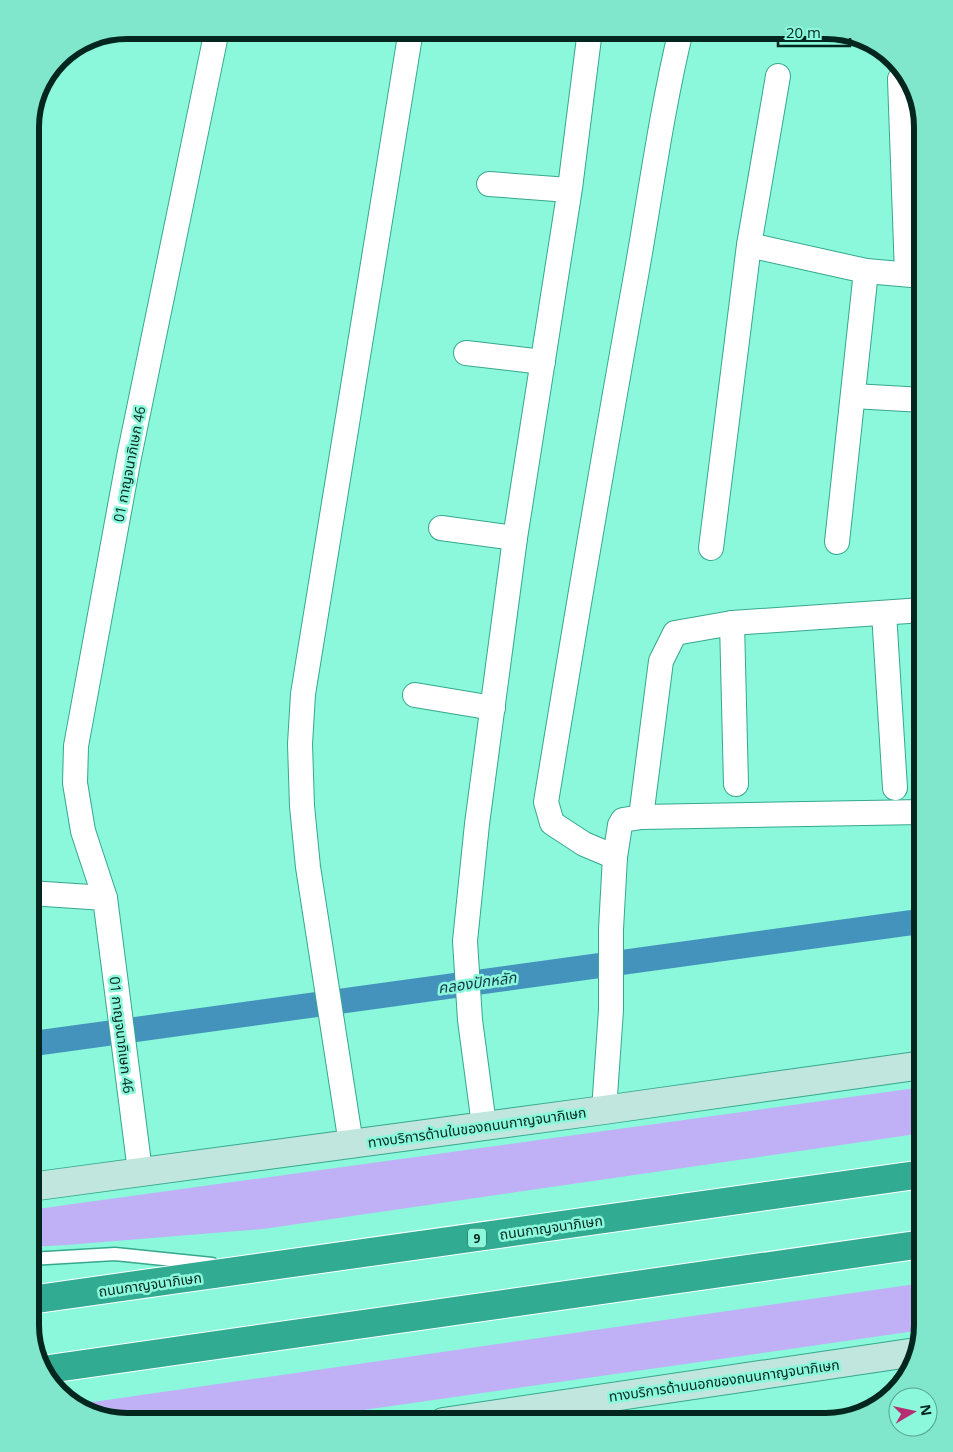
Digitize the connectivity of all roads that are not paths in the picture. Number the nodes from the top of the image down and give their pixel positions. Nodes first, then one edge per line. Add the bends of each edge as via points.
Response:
1 (215, 39) edge
2 (409, 39) edge
3 (589, 39) edge
4 (679, 39) edge
5 (778, 76) dead end
6 (900, 79) dead end
7 (489, 184) dead end
8 (569, 190) junction
9 (749, 245) junction
10 (914, 262) edge
11 (866, 271) junction
12 (914, 275) edge
13 (466, 353) dead end
14 (543, 362) junction
15 (853, 396) junction
16 (914, 399) edge
17 (441, 528) dead end
18 (515, 538) junction
19 (837, 542) dead end
20 (711, 548) dead end
21 (914, 611) edge
22 (884, 613) junction
23 (732, 623) junction
24 (415, 695) dead end
25 (493, 708) junction
26 (736, 784) dead end
27 (895, 788) dead end
28 (914, 812) edge
29 (641, 817) junction
30 (615, 857) junction
31 (39, 894) edge
32 (105, 898) junction
33 (914, 1066) edge
34 (604, 1110) junction
35 (484, 1125) junction
36 (351, 1144) junction
37 (140, 1171) junction
38 (914, 1175) edge
39 (39, 1186) edge
40 (914, 1245) edge
41 (39, 1258) edge
42 (258, 1269) junction
43 (39, 1299) edge
44 (910, 1353) edge
45 (50, 1369) edge
46 (590, 1411) edge
47 (563, 1413) edge

1 - 32 street, 01 กาญจนาภิเษก 46 via 130,457 76,746 75,783 83,830
2 - 36 street via 302,694 302,806 308,867
3 - 8 street
4 - 30 street via 664,104 546,802 552,823 584,844
5 - 9 street
6 - 10 street
7 - 8 street
8 - 14 street
9 - 11 street
9 - 20 street
11 - 12 street
11 - 15 street
13 - 14 street
14 - 18 street
15 - 16 street
15 - 19 street
17 - 18 street
18 - 25 street
21 - 22 street
22 - 23 street
22 - 27 street
23 - 26 street
23 - 29 street via 675,633 669,642 661,661
24 - 25 street
25 - 35 street via 465,941 470,1020
28 - 29 street
29 - 30 street via 623,820
30 - 34 street via 611,1010
31 - 32 street
32 - 37 street, 01 กาญจนาภิเษก 46
33 - 34 main road, ทางบริการด้านในของถนนกาญจนาภิเษก
34 - 35 main road, ทางบริการด้านในของถนนกาญจนาภิเษก
35 - 36 main road, ทางบริการด้านในของถนนกาญจนาภิเษก
36 - 37 main road, ทางบริการด้านในของถนนกาญจนาภิเษก
37 - 39 main road, ทางบริการด้านในของถนนกาญจนาภิเษก
38 - 42 highway, ถนนกาญจนาภิเษก / 9
40 - 45 highway
41 - 42 lane via 115,1254
42 - 43 highway, ถนนกาญจนาภิเษก / 9
44 - 46 main road, ทางบริการด้านนอกของถนนกาญจนาภิเษก
46 - 47 main road, ทางบริการด้านนอกของถนนกาญจนาภิเษก

